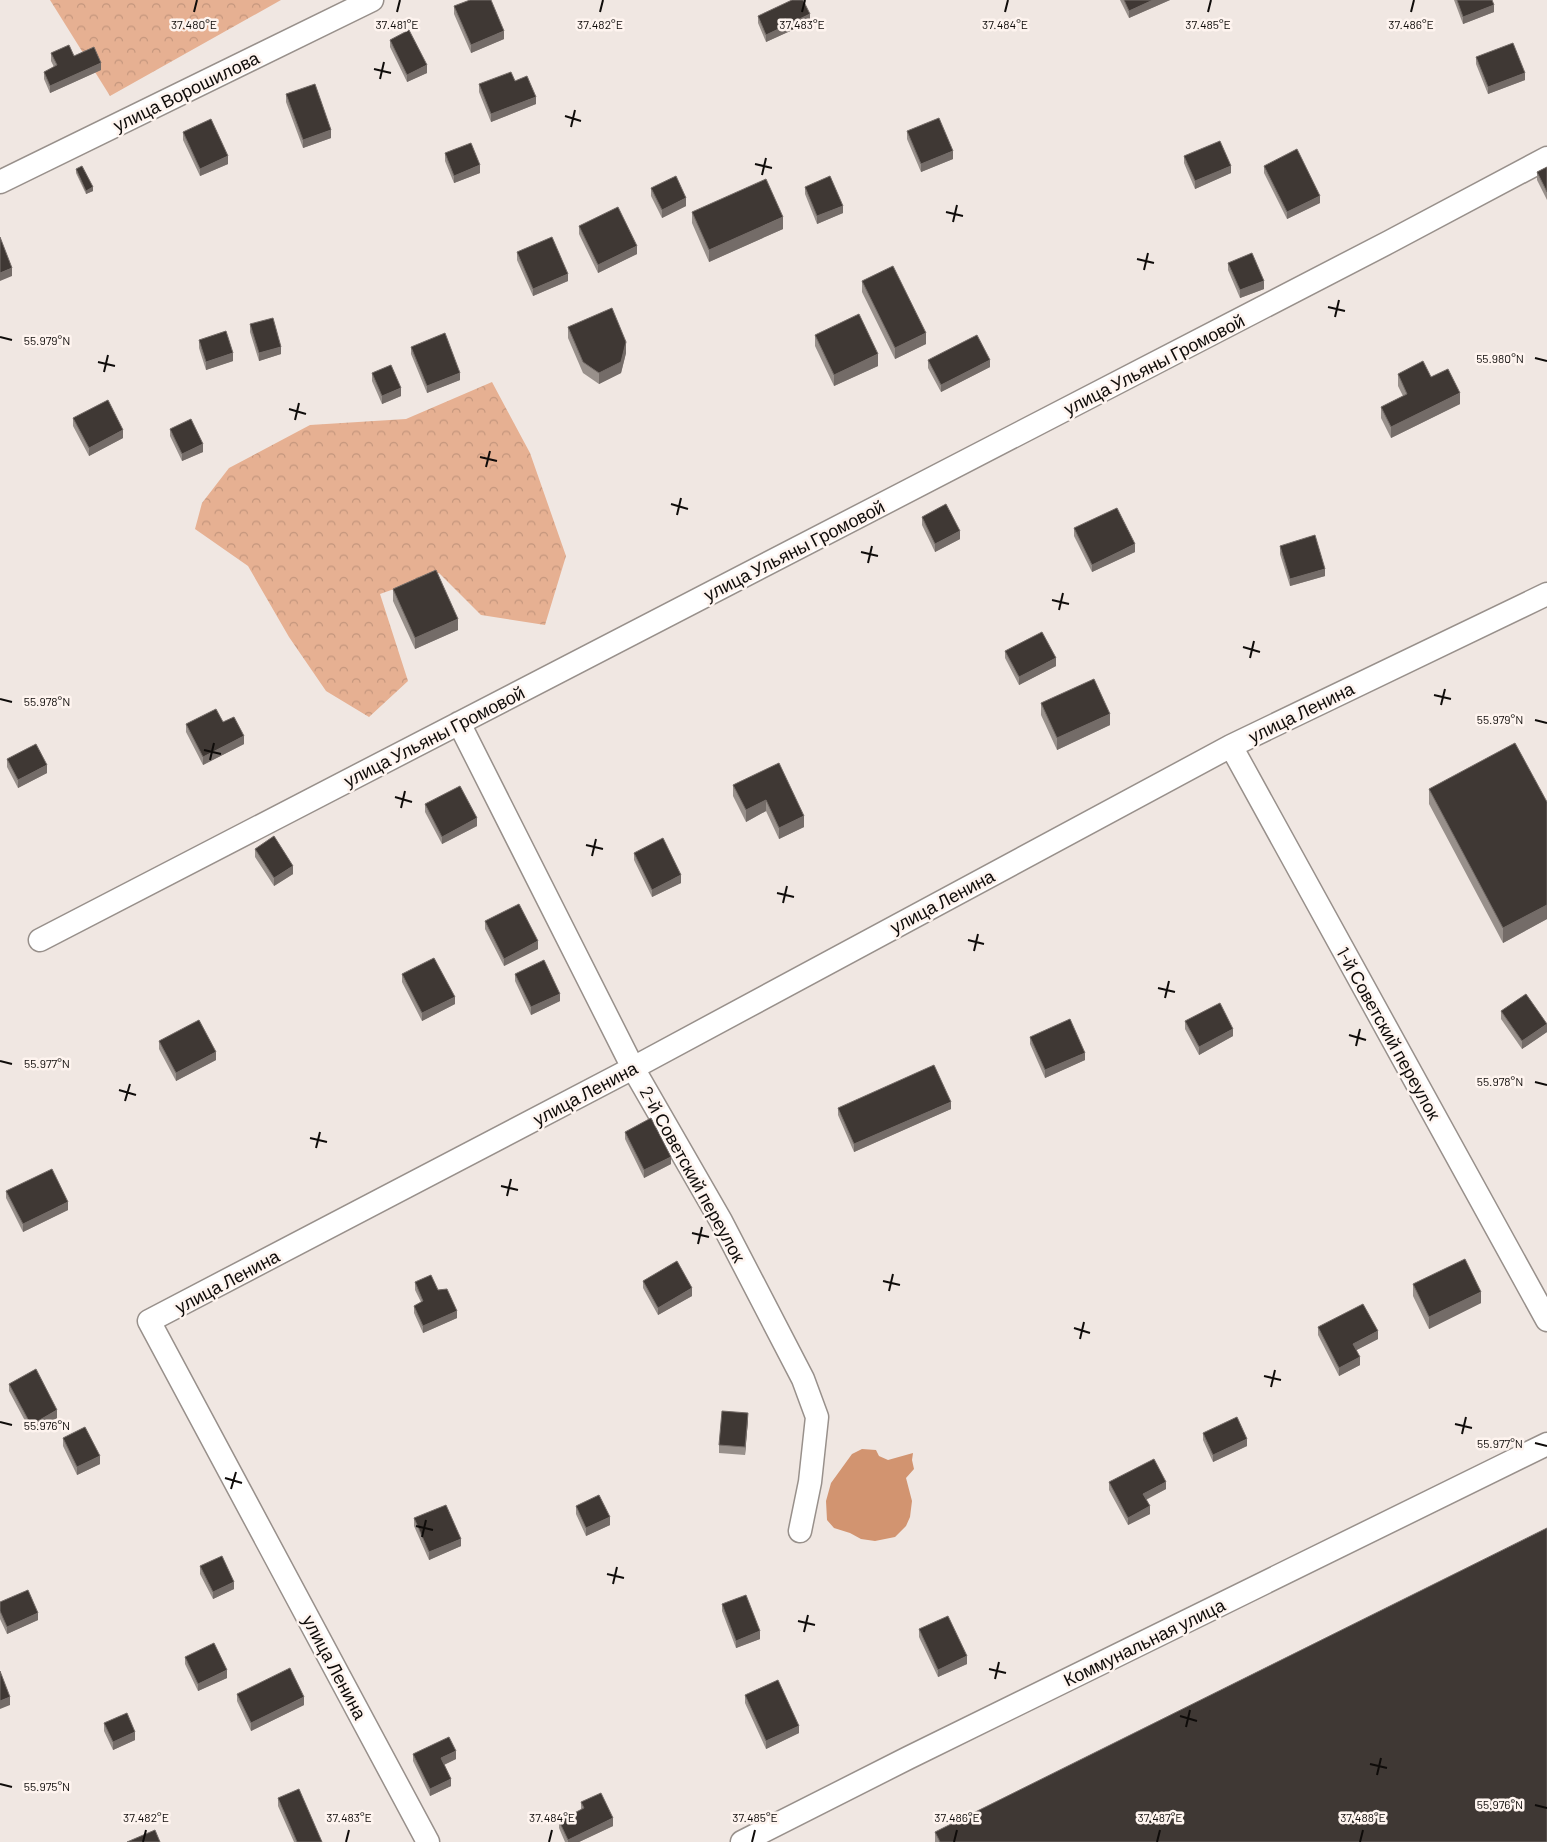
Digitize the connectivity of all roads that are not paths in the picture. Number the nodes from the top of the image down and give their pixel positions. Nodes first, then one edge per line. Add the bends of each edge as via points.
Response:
1 (372, 0) edge
2 (1547, 158) edge
3 (0, 182) edge
4 (1547, 594) edge
5 (459, 723) junction
6 (1231, 746) junction
7 (40, 940) dead end
8 (633, 1068) junction
9 (1547, 1320) edge
10 (1547, 1444) edge
11 (800, 1531) dead end
12 (428, 1842) edge
13 (742, 1842) edge

1 - 3 street, улица Ворошилова
2 - 5 street, улица Ульяны Громовой
4 - 6 street, улица Ленина
5 - 7 street, улица Ульяны Громовой
5 - 8 street, 2-й Советский переулок
6 - 8 street, улица Ленина
6 - 9 street, 1-й Советский переулок
8 - 11 street, 2-й Советский переулок via 721,1221 804,1379 818,1417
8 - 12 street, улица Ленина via 149,1321
10 - 13 street, Коммунальная улица

